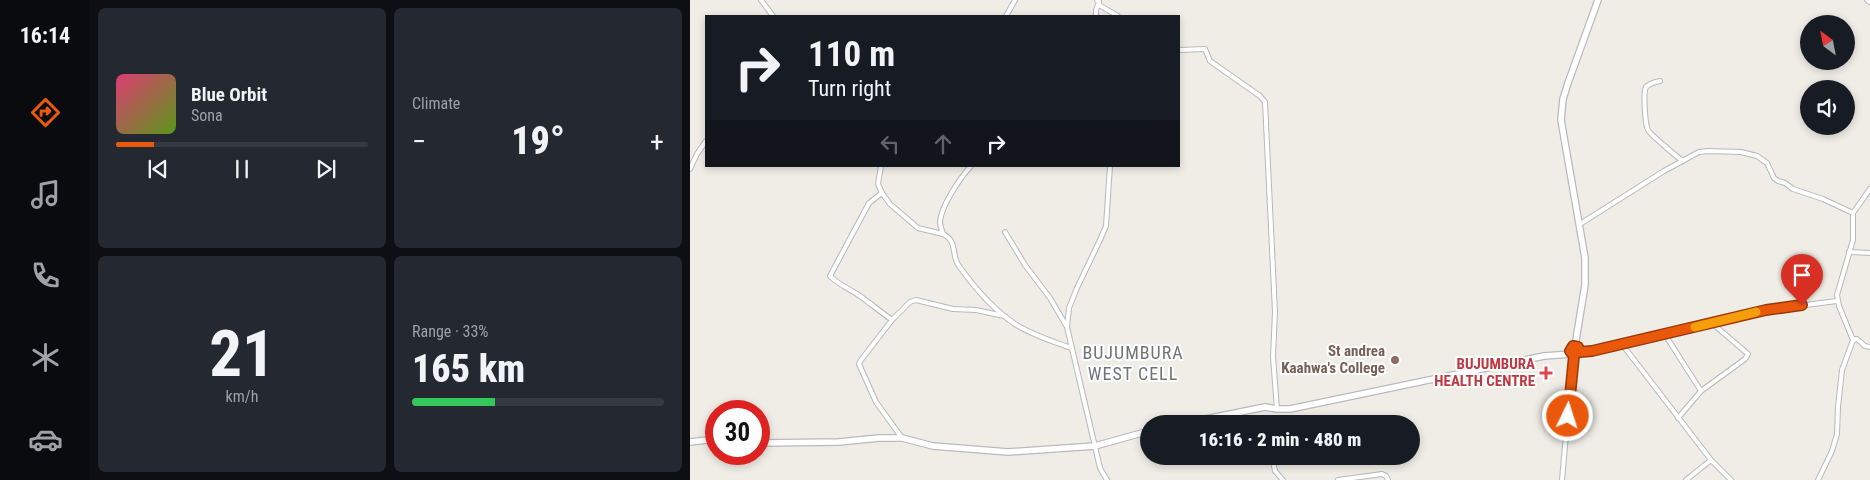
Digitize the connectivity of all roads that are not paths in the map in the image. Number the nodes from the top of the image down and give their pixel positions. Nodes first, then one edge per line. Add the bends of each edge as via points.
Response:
1 (761, 0) edge
2 (1015, 0) edge
3 (1598, 0) edge
4 (1098, 1) edge
5 (772, 15) edge
6 (1007, 15) edge
7 (1096, 15) edge
8 (1116, 15) edge
9 (1180, 50) edge
10 (1660, 81) dead end
11 (705, 142) edge
12 (1683, 161) junction
13 (881, 167) edge
14 (970, 167) edge
15 (1110, 167) edge
16 (690, 169) edge
17 (1870, 189) edge
18 (882, 193) junction
19 (1853, 213) junction
20 (1580, 224) junction
21 (1005, 232) dead end
22 (943, 234) junction
23 (1849, 252) junction
24 (1870, 253) edge
25 (1837, 301) junction
26 (1004, 316) junction
27 (892, 320) junction
28 (1712, 323) junction
29 (1067, 327) junction
30 (1664, 333) junction
31 (1853, 340) junction
32 (1619, 346) junction
33 (1870, 347) edge
34 (1071, 348) junction
35 (1575, 354) junction
36 (1701, 391) junction
37 (1277, 409) junction
38 (1225, 415) edge
39 (1678, 418) junction
40 (1140, 434) edge
41 (902, 438) junction
42 (705, 440) edge
43 (690, 442) edge
44 (770, 443) edge
45 (1095, 446) junction
46 (1710, 460) junction
47 (1274, 465) edge
48 (1106, 480) edge
49 (1283, 480) edge
50 (1338, 480) edge
51 (1388, 480) edge
52 (1562, 480) edge
53 (1686, 480) edge
54 (1731, 480) edge
55 (1818, 480) edge

1 - 5 street
2 - 6 street
3 - 20 street via 1568,83 1561,120
4 - 7 street
4 - 8 street via 1099,5
9 - 37 street via 1205,49 1210,61 1265,102
10 - 12 street via 1648,85 1644,91 1646,124 1654,137
11 - 16 street
12 - 19 street via 1708,151 1757,156 1767,163 1774,178 1793,190
12 - 20 street
13 - 18 street via 878,184
14 - 22 street via 942,214
15 - 29 street via 1106,226 1069,308
17 - 19 street
18 - 22 street via 918,228
18 - 27 street via 869,203 830,276
19 - 23 street via 1853,240
20 - 35 street via 1585,285 1576,346 1570,348
21 - 29 street
22 - 26 street via 948,236 953,246 958,265
23 - 24 street
23 - 25 street
25 - 28 street via 1766,310
25 - 31 street
26 - 27 street via 916,300
26 - 34 street via 1025,329
27 - 41 street via 859,364 876,402
28 - 30 street
28 - 36 street via 1748,354
29 - 34 street
30 - 32 street
30 - 36 street
31 - 33 street
31 - 55 street via 1842,370 1837,434
32 - 35 street
32 - 39 street via 1624,348
34 - 45 street
35 - 37 street via 1544,356 1290,409
35 - 52 street
36 - 39 street
37 - 38 street via 1265,407
39 - 46 street
40 - 45 street
41 - 44 street
41 - 45 street via 933,446 994,452
42 - 43 street
45 - 48 street
46 - 53 street
46 - 54 street
47 - 49 street
50 - 51 street via 1382,474

